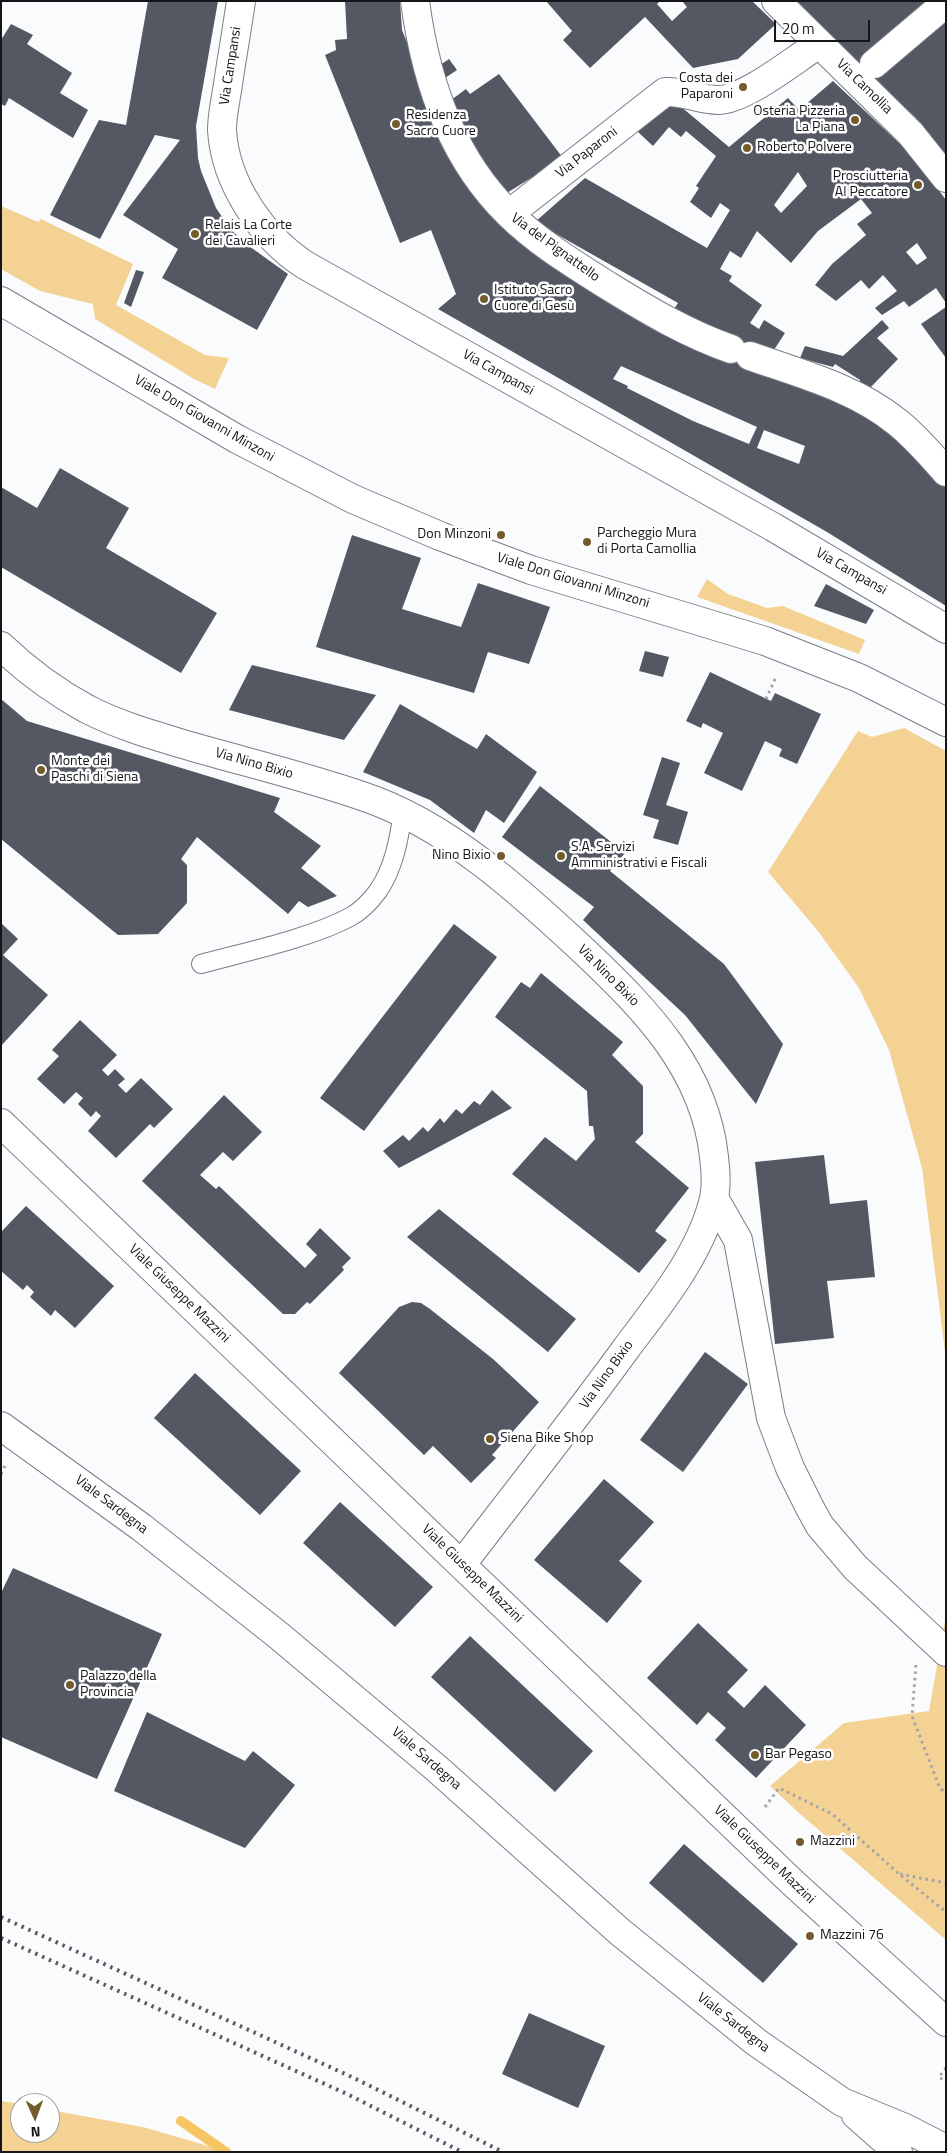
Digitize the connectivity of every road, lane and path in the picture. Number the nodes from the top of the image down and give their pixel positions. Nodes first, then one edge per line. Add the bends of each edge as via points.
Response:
1 (241, 1) edge
2 (415, 1) edge
3 (776, 1) edge
4 (946, 3) edge
5 (818, 44) junction
6 (865, 72) junction
7 (946, 178) edge
8 (509, 214) junction
9 (1, 301) edge
10 (946, 472) edge
11 (946, 629) edge
12 (1, 646) edge
13 (777, 673) dead end
14 (766, 699) dead end
15 (946, 722) edge
16 (403, 812) junction
17 (201, 964) dead end
18 (1, 1123) edge
19 (714, 1198) junction
20 (1, 1426) edge
21 (462, 1564) junction
22 (939, 1646) edge
23 (946, 1795) edge
24 (765, 1807) dead end
25 (898, 1874) junction
26 (946, 1883) edge
27 (946, 1912) edge
28 (946, 2022) edge
29 (946, 2068) edge
30 (946, 2082) edge
31 (842, 2102) junction
32 (946, 2149) edge
33 (898, 2152) edge

1 - 11 street, Via Campansi via 223,117 223,138 232,170 249,205 283,249 305,265 774,527
2 - 8 street, Via del Pignattello via 427,66 444,114 467,161
3 - 5 street, Via Camollia
4 - 6 street
5 - 6 street, Via Camollia
5 - 8 street, Via Paparoni via 733,98 715,100 665,92
6 - 7 street, Via Camollia
8 - 10 street, Via del Pignattello via 540,240 631,300 698,337 836,387 870,403 908,431
9 - 15 street, Viale Don Giovanni Minzoni via 237,439 353,499 531,570 765,641 859,678
12 - 16 street, Via Nino Bixio via 54,689 114,722 362,796
13 - 14 path
16 - 17 lane via 397,848 388,872 378,890 355,914 303,935
16 - 19 street, Via Nino Bixio via 427,825 500,877 610,975 662,1034 679,1056 705,1108 713,1144
18 - 21 street, Viale Giuseppe Mazzini
19 - 21 street, Via Nino Bixio via 696,1244 659,1302
19 - 22 street via 738,1240 772,1418 801,1491 820,1526 837,1548
20 - 31 street, Viale Sardegna via 78,1480 225,1593 435,1767 680,1983 769,2052
21 - 28 street, Viale Giuseppe Mazzini via 793,1883
22 - 23 path via 916,1665 912,1716 939,1786
24 - 25 path via 779,1788 832,1814
25 - 26 path
25 - 27 path
29 - 30 path via 939,2077
31 - 32 street, Viale Sardegna
31 - 33 street, Viale Sardegna

